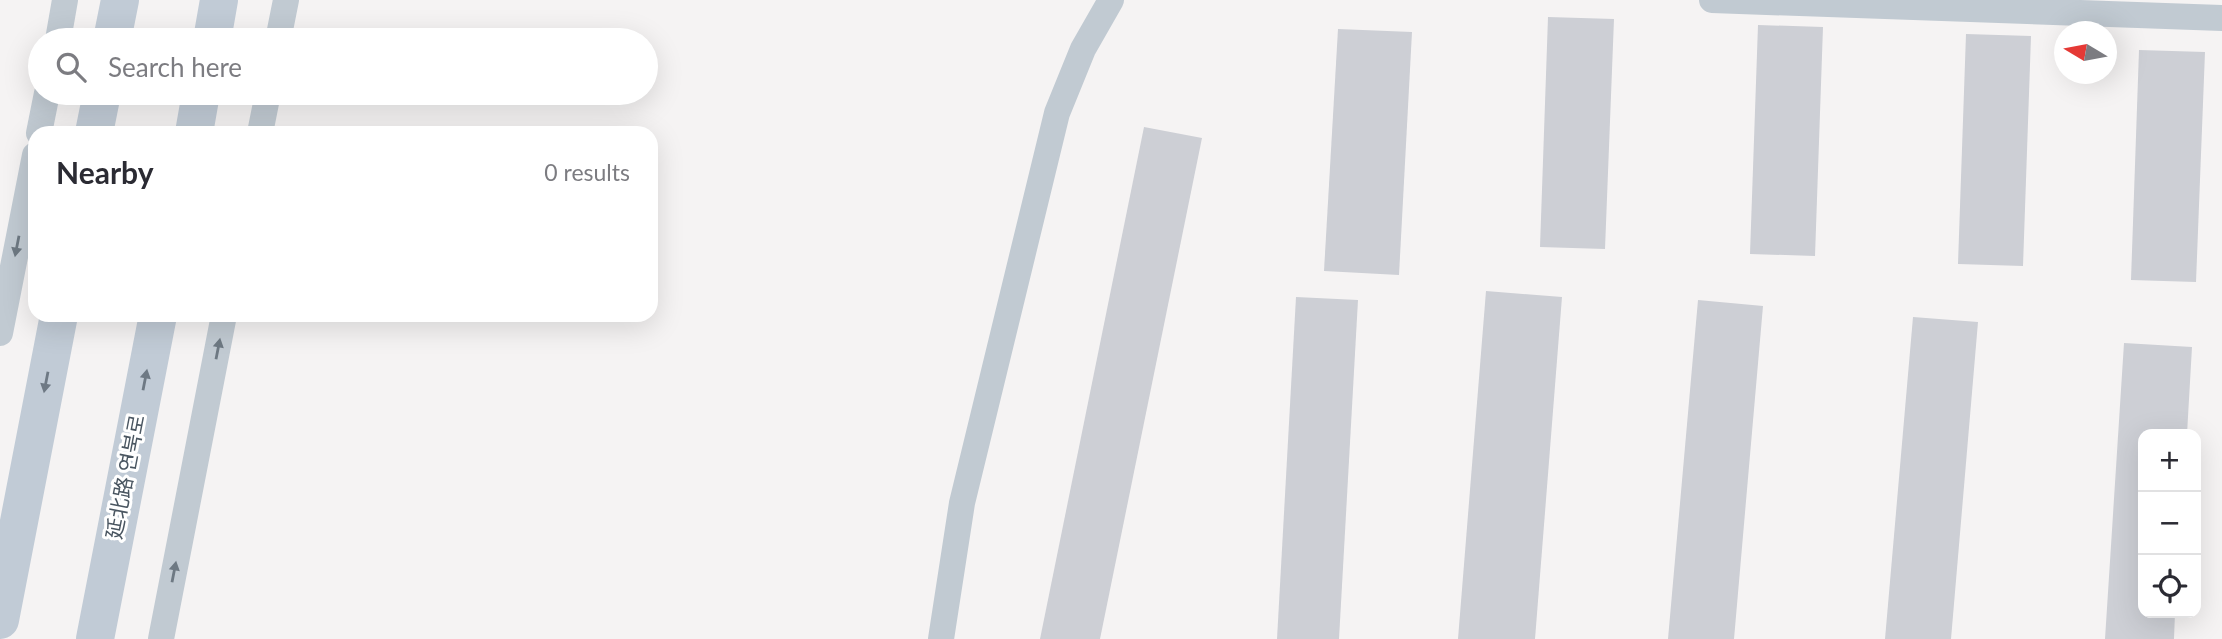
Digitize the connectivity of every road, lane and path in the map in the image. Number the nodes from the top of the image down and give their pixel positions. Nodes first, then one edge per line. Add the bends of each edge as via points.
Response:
1 (65, 0) edge
2 (120, 0) edge
3 (219, 0) edge
4 (286, 0) edge
5 (1712, 0) edge
6 (1109, 1) edge
7 (2222, 18) edge
8 (60, 28) edge
9 (114, 28) edge
10 (214, 28) edge
11 (280, 28) edge
12 (45, 105) edge
13 (100, 105) edge
14 (199, 105) edge
15 (266, 105) edge
16 (40, 126) edge
17 (95, 126) edge
18 (195, 126) edge
19 (261, 126) edge
20 (28, 191) edge
21 (57, 322) edge
22 (157, 322) edge
23 (223, 322) edge
24 (0, 334) edge
25 (9, 525) edge
26 (0, 620) edge
27 (95, 639) edge
28 (161, 639) edge
29 (941, 639) edge

1 - 8 street
2 - 9 main road
3 - 10 main road
4 - 11 street
5 - 7 street
6 - 29 street via 1057,113 962,503
12 - 16 street
13 - 17 main road
14 - 18 main road
15 - 19 street
20 -> 24 street
21 -> 25 main road
27 -> 22 main road, 延北路 연북로
28 -> 23 street
25 - 26 main road

